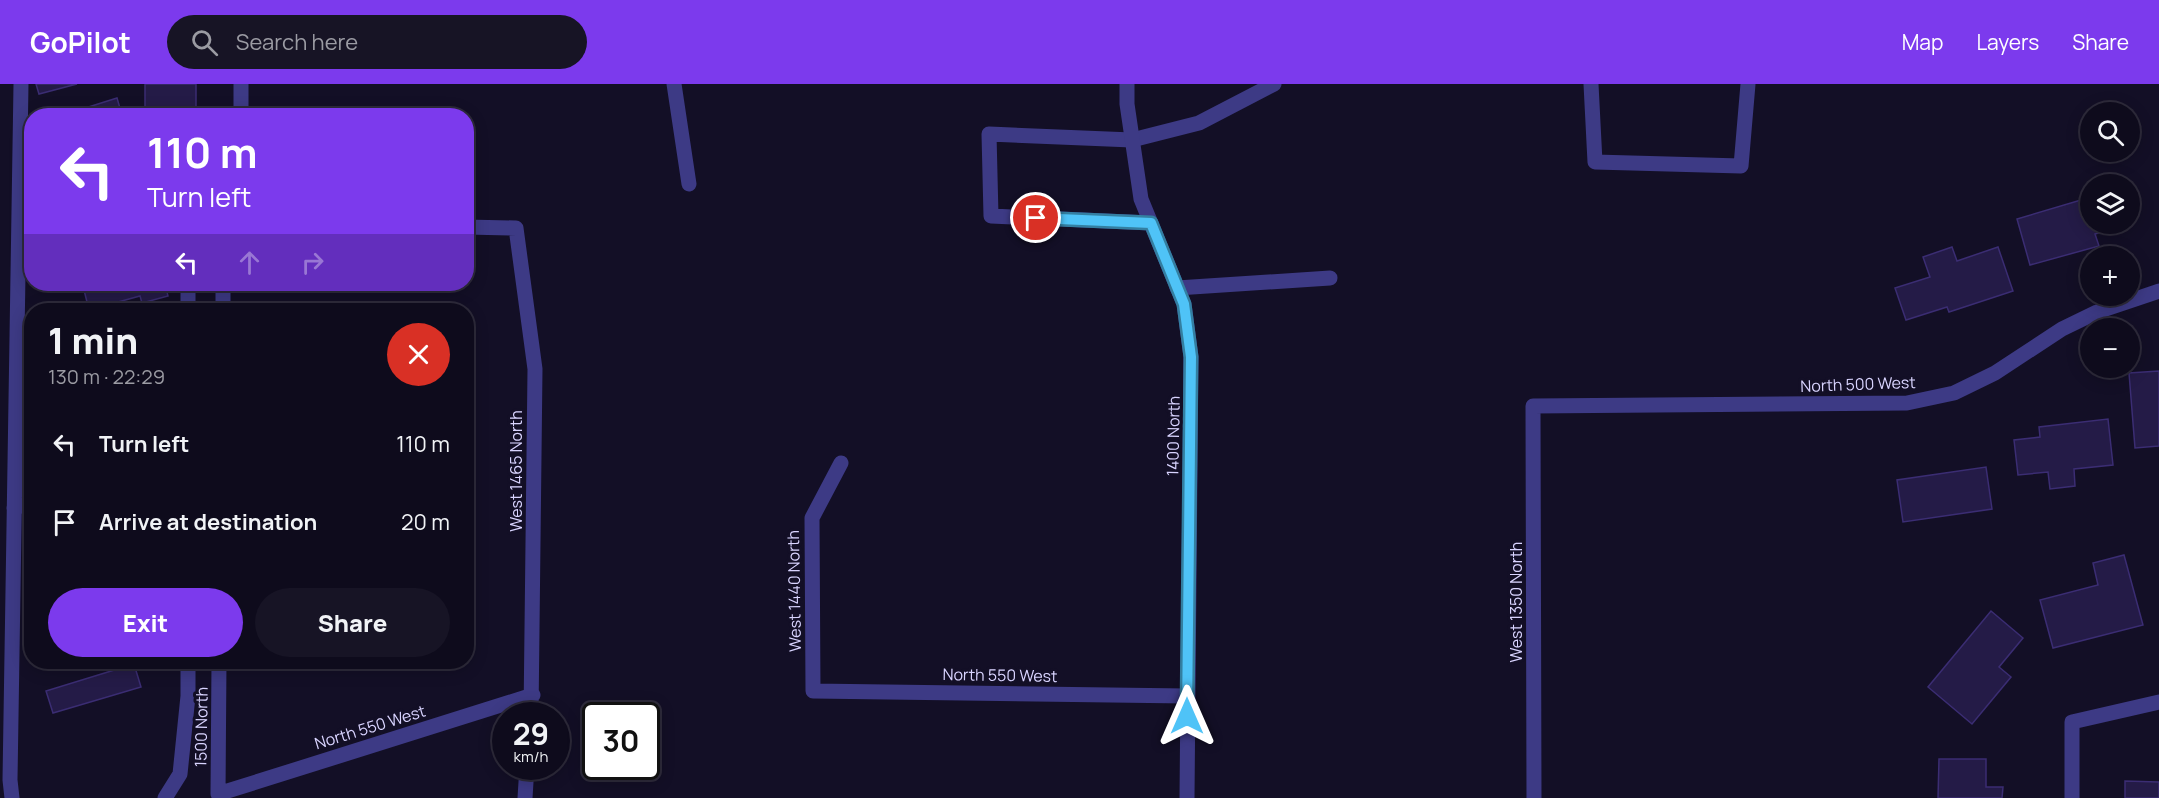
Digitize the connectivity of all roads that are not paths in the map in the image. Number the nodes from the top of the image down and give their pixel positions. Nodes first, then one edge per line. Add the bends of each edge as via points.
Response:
1 (21, 84) edge
2 (241, 84) edge
3 (674, 84) edge
4 (1127, 84) edge
5 (1274, 84) edge
6 (1591, 84) edge
7 (1748, 84) edge
8 (241, 108) edge
9 (1132, 140) junction
10 (24, 157) edge
11 (689, 184) dead end
12 (24, 211) edge
13 (1151, 223) junction
14 (474, 227) edge
15 (1330, 278) dead end
16 (1178, 288) junction
17 (2159, 291) edge
18 (1533, 406) joint
19 (842, 463) dead end
20 (24, 505) edge
21 (14, 508) junction
22 (188, 669) edge
23 (219, 669) edge
24 (813, 691) joint
25 (533, 695) junction
26 (1187, 696) junction
27 (532, 702) edge
28 (2159, 702) edge
29 (526, 780) edge
30 (218, 796) edge
31 (12, 798) edge
32 (165, 798) edge
33 (525, 798) edge
34 (1187, 798) edge
35 (1534, 798) edge
36 (2072, 798) edge

1 - 10 street
2 - 8 street
3 - 11 street
4 - 9 street, 1400 North
5 - 9 street via 1199,123
6 - 7 street via 1594,162 1741,166
9 - 13 street, 1400 North via 1141,199
9 - 13 street via 989,134 991,216
12 - 21 street
13 - 16 street, 1400 North
14 - 25 street, West 1465 North via 516,228 535,369
15 - 16 street
16 - 26 street, 1400 North via 1191,357
17 - 18 street, North 500 West via 2097,312 2062,329 1995,373 1954,393 1907,403
18 - 35 street, West 1350 North
19 - 24 street, West 1440 North via 812,518
20 - 21 street
21 - 31 street
22 - 32 street via 180,774
23 - 30 street, 1500 North
24 - 26 street, North 550 West
25 - 27 street, West 1465 North
25 - 30 street, North 550 West
26 - 34 street, 1400 North
28 - 36 street via 2072,722
29 - 33 street

